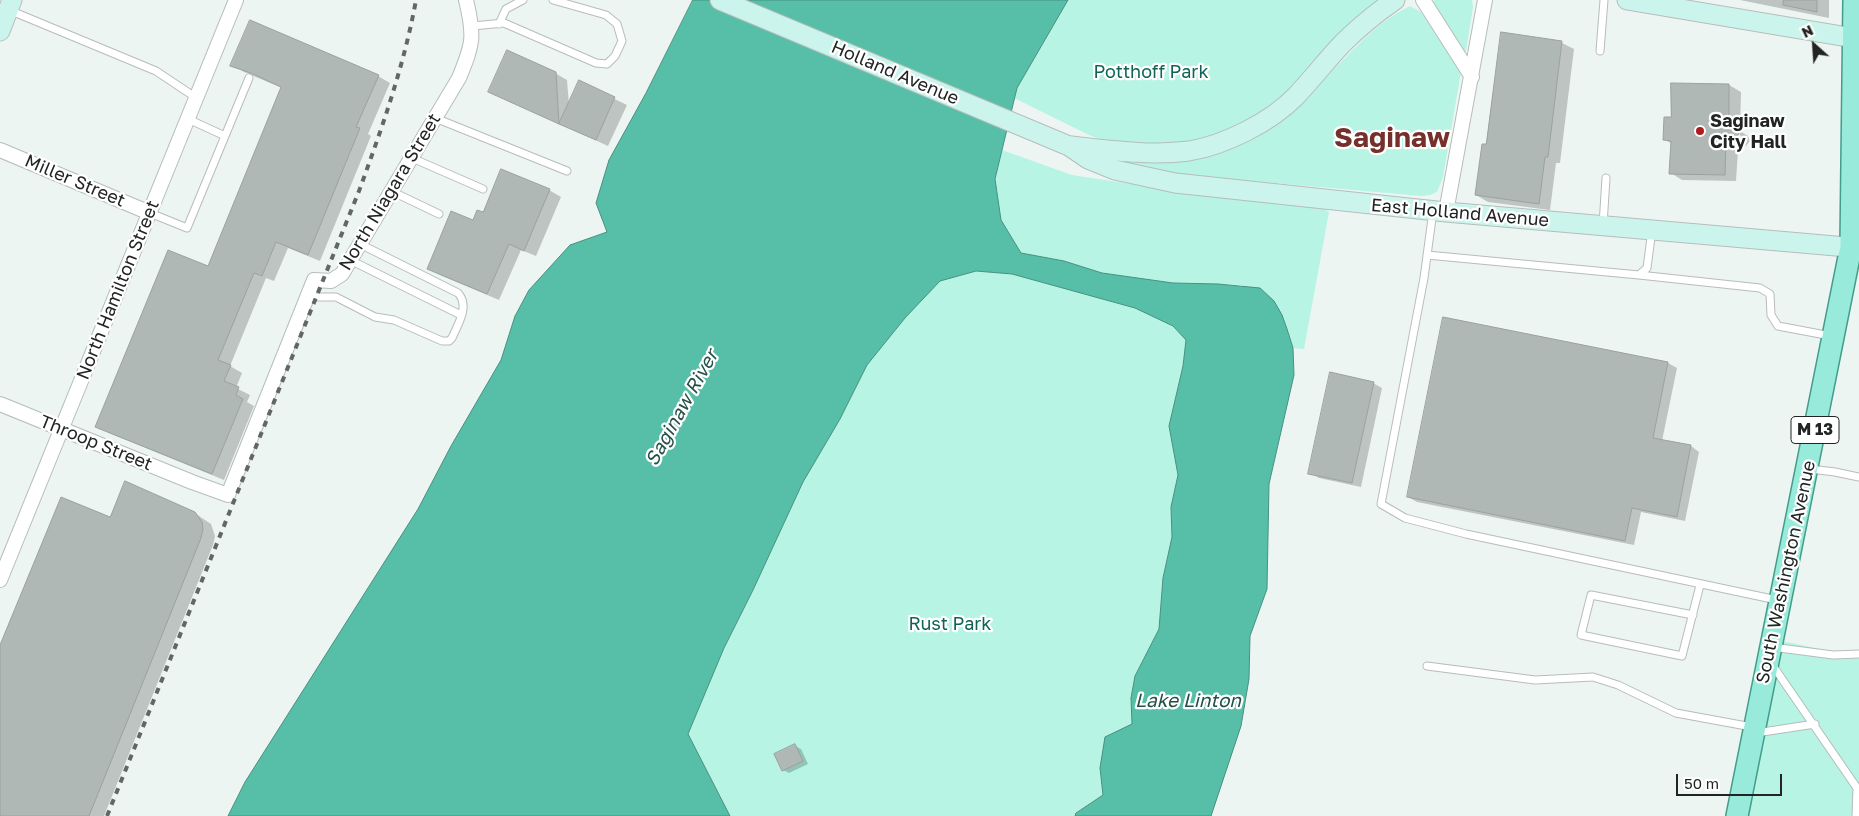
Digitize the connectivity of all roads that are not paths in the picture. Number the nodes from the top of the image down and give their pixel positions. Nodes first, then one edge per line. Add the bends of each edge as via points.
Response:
1 (236, 0) edge
2 (466, 0) edge
3 (523, 0) edge
4 (553, 0) edge
5 (720, 0) edge
6 (1394, 0) edge
7 (1423, 0) edge
8 (1485, 0) edge
9 (1604, 0) edge
10 (1627, 0) edge
11 (1854, 0) edge
12 (10, 5) edge
13 (499, 24) junction
14 (473, 26) junction
15 (0, 31) edge
16 (1856, 40) edge
17 (1600, 51) dead end
18 (1472, 77) junction
19 (249, 78) dead end
20 (195, 97) junction
21 (435, 118) junction
22 (188, 119) junction
23 (225, 136) junction
24 (1069, 146) junction
25 (0, 150) edge
26 (412, 158) junction
27 (567, 171) dead end
28 (1606, 178) dead end
29 (483, 189) dead end
30 (391, 191) junction
31 (1439, 212) junction
32 (150, 213) junction
33 (439, 214) dead end
34 (1603, 225) junction
35 (1652, 229) junction
36 (360, 244) junction
37 (1855, 248) edge
38 (1427, 255) junction
39 (350, 260) junction
40 (1639, 275) junction
41 (308, 296) junction
42 (461, 315) junction
43 (1834, 336) junction
44 (0, 404) edge
45 (62, 430) junction
46 (1807, 469) junction
47 (1859, 477) edge
48 (192, 482) joint
49 (0, 580) edge
50 (1700, 585) junction
51 (1780, 601) junction
52 (1693, 615) junction
53 (1769, 652) junction
54 (1859, 654) edge
55 (1427, 666) dead end
56 (1815, 724) junction
57 (1754, 731) junction
58 (1858, 787) edge
59 (1737, 816) edge
60 (1856, 816) edge

1 - 20 street, North Hamilton Street
2 - 14 street, North Niagara Street
3 - 13 lane via 506,9
4 - 13 lane via 606,15 617,24 622,41 608,64 596,64 504,23
5 - 24 main road, Holland Avenue
6 - 24 main road via 1342,44 1295,97 1261,123 1228,140 1189,150 1135,152
7 - 18 street
8 - 18 street
9 - 17 lane
10 - 16 main road
11 - 16 main road, South Washington Avenue / M 13
12 - 15 main road
12 - 20 lane via 156,71
13 - 14 lane
14 - 21 street, North Niagara Street via 472,43 459,78
16 - 37 main road, South Washington Avenue / M 13
18 - 31 street
19 - 23 lane
20 - 22 street, North Hamilton Street
21 - 26 street, North Niagara Street
21 - 27 lane
22 - 23 lane
22 - 32 street, North Hamilton Street
23 - 32 lane via 187,228
24 - 31 main road, East Holland Avenue via 1088,159 1115,170 1175,183
25 - 32 street, Miller Street
26 - 29 lane
26 - 30 street, North Niagara Street
28 - 34 lane
30 - 33 lane
30 - 36 street, North Niagara Street
31 - 34 main road, East Holland Avenue
31 - 38 lane
32 - 45 street, North Hamilton Street
34 - 35 main road, East Holland Avenue
35 - 37 main road, East Holland Avenue
35 - 40 lane via 1647,268
36 - 39 street, North Niagara Street
36 - 42 lane via 458,293 464,304
37 - 43 main road, South Washington Avenue / M 13
38 - 40 lane
38 - 50 lane via 1381,504 1405,518 1457,532
39 - 41 street, North Niagara Street via 342,274 331,281 314,280
39 - 42 lane
40 - 43 lane via 1760,288 1770,294 1771,315 1778,326
41 - 42 lane via 336,297 376,317 394,320 442,341 452,338
41 - 48 street, North Niagara Street via 228,495
43 - 46 main road, South Washington Avenue / M 13
44 - 45 street, Throop Street
45 - 48 street, Throop Street
45 - 49 street, North Hamilton Street
46 - 47 lane
46 - 51 main road, South Washington Avenue / M 13
50 - 51 lane
50 - 52 lane
51 - 53 main road, South Washington Avenue / M 13
52 - 52 lane via 1682,656 1582,634 1591,594
53 - 54 lane
53 - 56 lane
53 - 57 main road, South Washington Avenue / M 13
55 - 57 lane via 1535,680 1594,677 1676,713
56 - 57 lane
56 - 58 lane
57 - 59 main road, South Washington Avenue / M 13
58 - 60 lane

